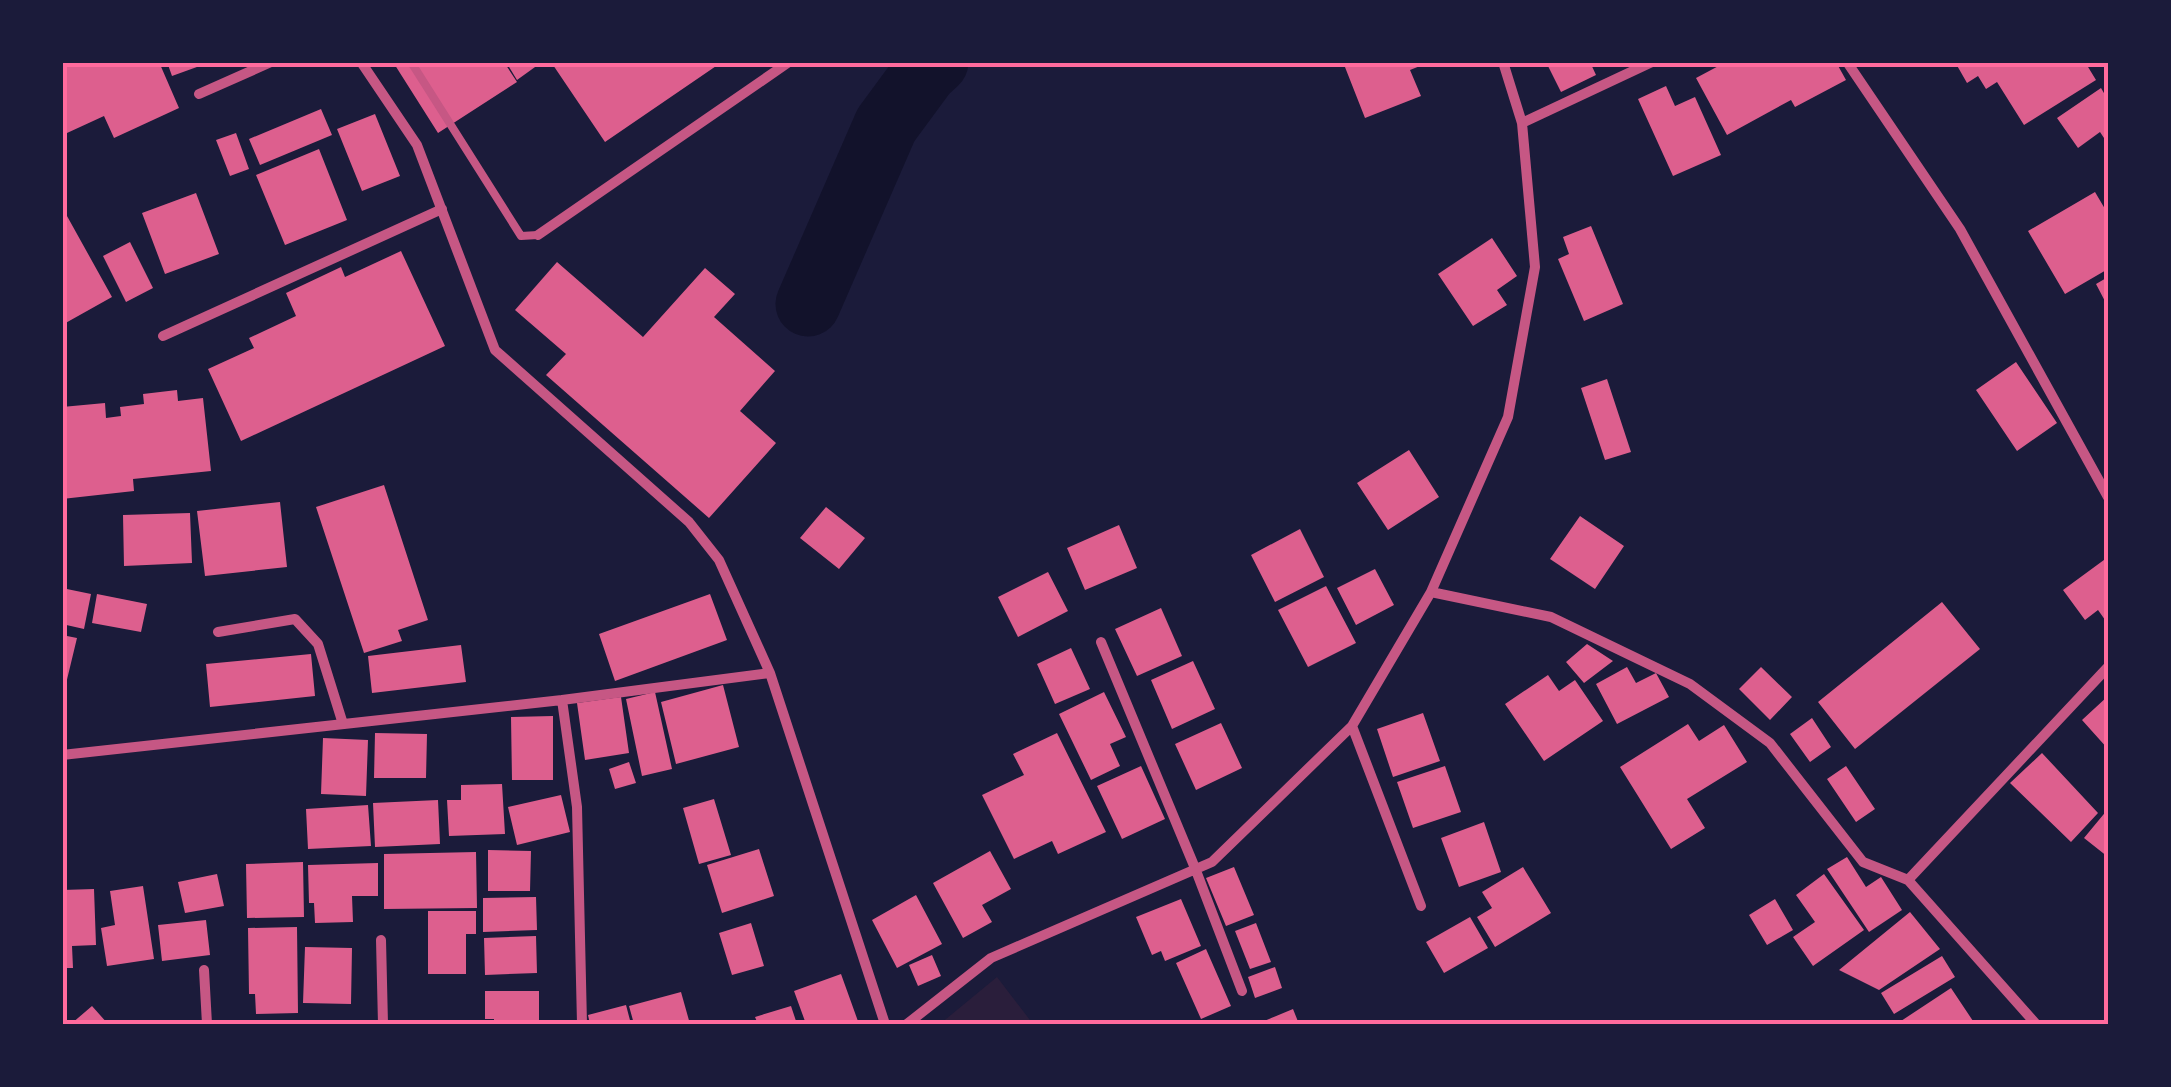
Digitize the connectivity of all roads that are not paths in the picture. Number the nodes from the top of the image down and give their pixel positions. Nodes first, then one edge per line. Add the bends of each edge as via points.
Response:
1 (271, 62) edge
2 (361, 62) edge
3 (411, 62) edge
4 (790, 62) edge
5 (1503, 62) edge
6 (1652, 62) edge
7 (1846, 62) edge
8 (199, 94) dead end
9 (1522, 123) junction
10 (442, 209) junction
11 (538, 235) joint
12 (163, 336) dead end
13 (2105, 481) edge
14 (2108, 497) edge
15 (1431, 592) junction
16 (218, 632) dead end
17 (1101, 642) dead end
18 (2108, 667) edge
19 (770, 673) junction
20 (562, 700) junction
21 (344, 724) junction
22 (1352, 726) junction
23 (62, 755) edge
24 (1195, 868) junction
25 (1908, 880) junction
26 (1421, 906) dead end
27 (381, 940) dead end
28 (204, 970) dead end
29 (1242, 991) dead end
30 (207, 1024) edge
31 (383, 1024) edge
32 (582, 1024) edge
33 (885, 1024) edge
34 (907, 1024) edge
35 (2036, 1024) edge

1 - 8 street
2 - 10 street via 417,145
3 - 11 lane via 521,236
4 - 11 street
5 - 9 street
6 - 9 street
7 - 13 street via 1960,229
9 - 15 street via 1535,266 1508,416
10 - 12 street
10 - 19 street via 495,350 689,522 718,560
13 - 14 street
15 - 22 street
15 - 25 street via 1552,617 1690,684 1770,743 1863,862
16 - 21 street via 295,619 318,644
17 - 24 street
18 - 25 street
19 - 20 street
19 - 33 street
20 - 21 street
20 - 32 street via 577,807
21 - 23 street
22 - 24 street via 1212,862
22 - 26 street
24 - 29 street
24 - 34 street via 991,958
25 - 35 street
27 - 31 street
28 - 30 street

